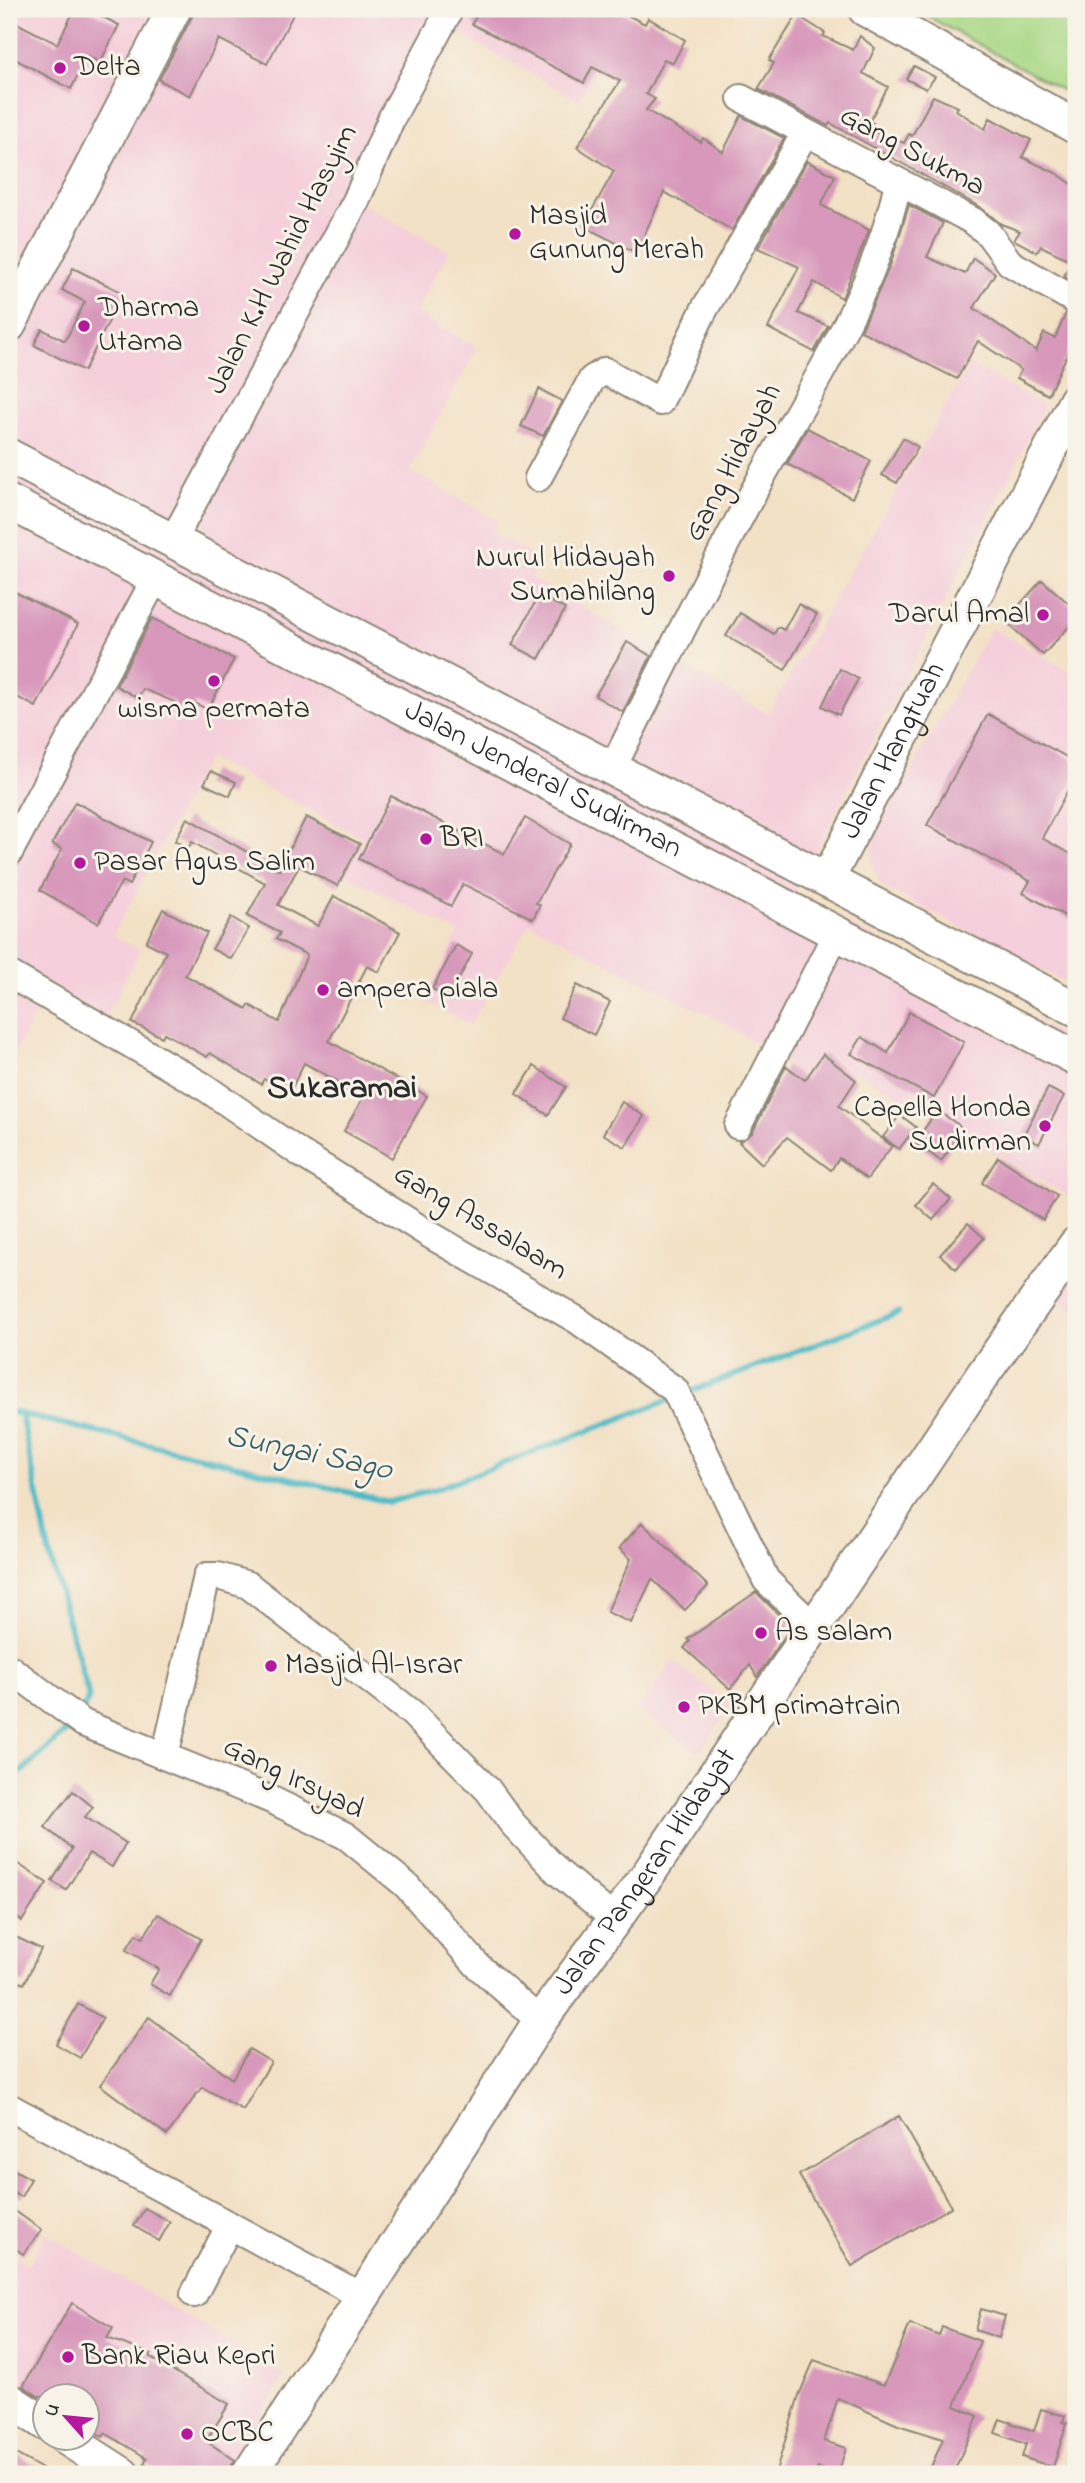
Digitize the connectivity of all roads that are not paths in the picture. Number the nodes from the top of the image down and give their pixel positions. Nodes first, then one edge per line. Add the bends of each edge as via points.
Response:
1 (174, 9) edge
2 (450, 9) edge
3 (866, 9) edge
4 (741, 98) dead end
5 (1076, 127) edge
6 (806, 133) junction
7 (898, 182) junction
8 (1076, 301) edge
9 (9, 325) edge
10 (1076, 400) edge
11 (9, 456) edge
12 (538, 478) dead end
13 (9, 502) edge
14 (173, 540) junction
15 (155, 579) junction
16 (612, 769) junction
17 (9, 853) edge
18 (827, 880) junction
19 (837, 932) junction
20 (9, 975) edge
21 (1076, 1009) edge
22 (1076, 1058) edge
23 (738, 1126) dead end
24 (1076, 1244) edge
25 (815, 1628) junction
26 (9, 1668) edge
27 (165, 1756) junction
28 (613, 1918) junction
29 (540, 2021) junction
30 (9, 2106) edge
31 (230, 2225) junction
32 (194, 2294) dead end
33 (365, 2298) junction
34 (9, 2400) edge
35 (32, 2415) edge
36 (88, 2452) edge
37 (122, 2474) edge
38 (248, 2474) edge

1 - 9 main road
2 - 14 street, Jalan K.H Wahid Hasyim via 392,117 356,201
3 - 5 main road
4 - 6 street, Gang Sukma
6 - 7 street, Gang Sukma
6 - 12 street via 704,310 660,402 605,372 592,379
7 - 8 street, Gang Sukma via 973,221 1010,263
7 - 16 street, Gang Hidayah via 883,242 864,291 759,482
10 - 18 main road, Jalan Hangtuah
11 - 14 main road, Jalan Jenderal Sudirman
13 - 15 main road, Jalan Jenderal Sudirman
14 - 16 main road, Jalan Jenderal Sudirman
15 - 17 street
15 - 19 main road, Jalan Jenderal Sudirman
16 - 18 main road, Jalan Jenderal Sudirman
18 - 21 main road, Jalan Jenderal Sudirman
19 - 22 main road, Jalan Jenderal Sudirman
19 - 23 street
20 - 25 street, Gang Assalaam via 203,1086 415,1226 578,1320 675,1390 766,1580
24 - 25 main road, Jalan Pangeran Hidayat via 984,1373
25 - 28 main road, Jalan Pangeran Hidayat via 649,1873
26 - 27 street, Gang Irsyad via 78,1720
27 - 28 street via 207,1576 248,1585 412,1713 488,1790 558,1872
27 - 29 street, Gang Irsyad via 346,1836 406,1885 477,1965
28 - 29 main road, Jalan Pangeran Hidayat
29 - 33 main road, Jalan Pangeran Hidayat
30 - 31 street
31 - 32 street
31 - 33 street
33 - 38 main road, Jalan Pangeran Hidayat
34 - 35 main road
36 - 37 main road

